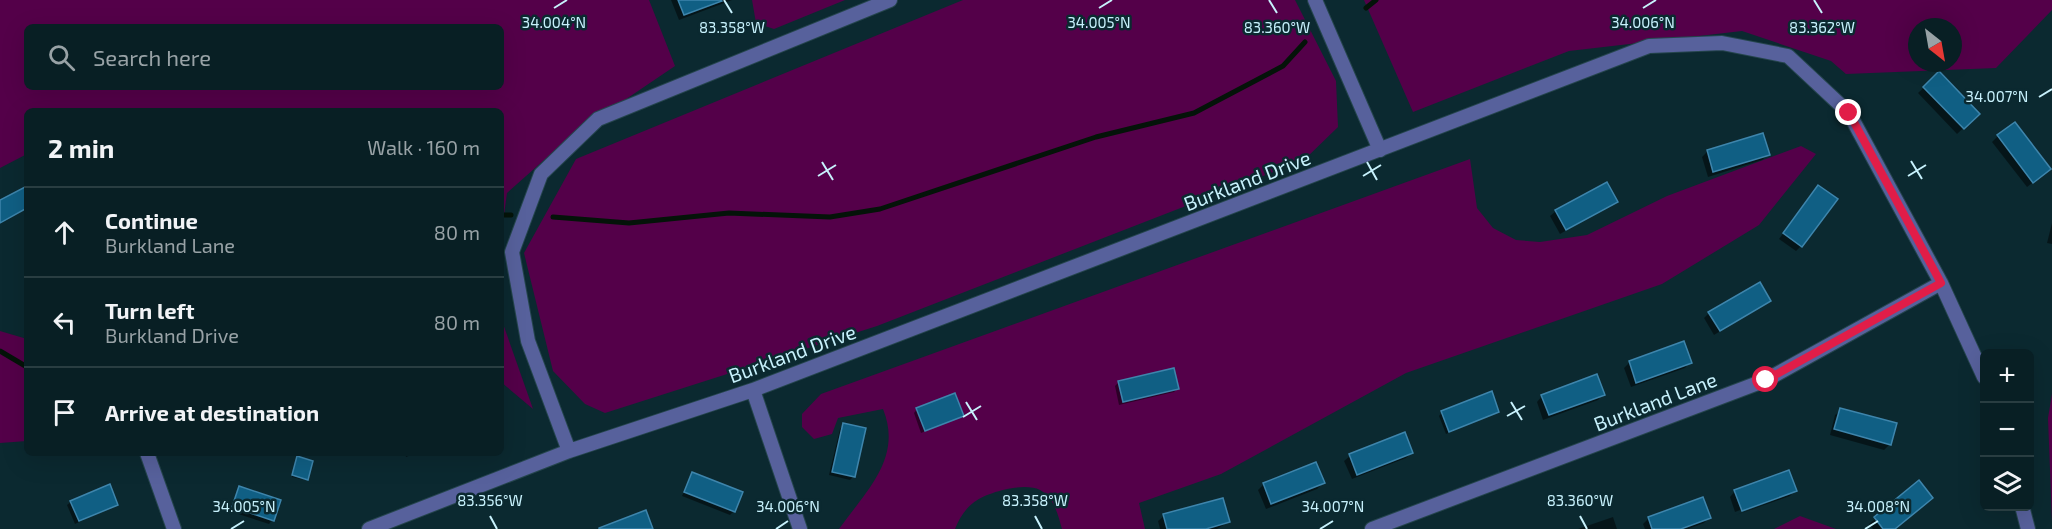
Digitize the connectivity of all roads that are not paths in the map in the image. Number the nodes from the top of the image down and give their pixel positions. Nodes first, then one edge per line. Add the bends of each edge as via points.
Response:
1 (890, 0) edge
2 (1316, 0) edge
3 (1380, 150) junction
4 (1941, 283) junction
5 (1980, 368) edge
6 (753, 390) junction
7 (569, 451) junction
8 (148, 456) edge
9 (2023, 511) edge
10 (174, 529) edge
11 (369, 529) edge
12 (800, 529) edge
13 (1372, 529) edge
14 (2028, 529) edge

1 - 7 street via 598,119 541,174 512,252 528,341
2 - 3 street
3 - 4 street, Burkland Drive via 1649,46 1722,44 1788,56 1849,113
3 - 6 street, Burkland Drive
4 - 5 street, Burkland Drive
4 - 13 street, Burkland Lane via 1766,380
6 - 7 street, Burkland Drive
6 - 12 street
7 - 11 street, Burkland Drive
8 - 10 street
9 - 14 street

